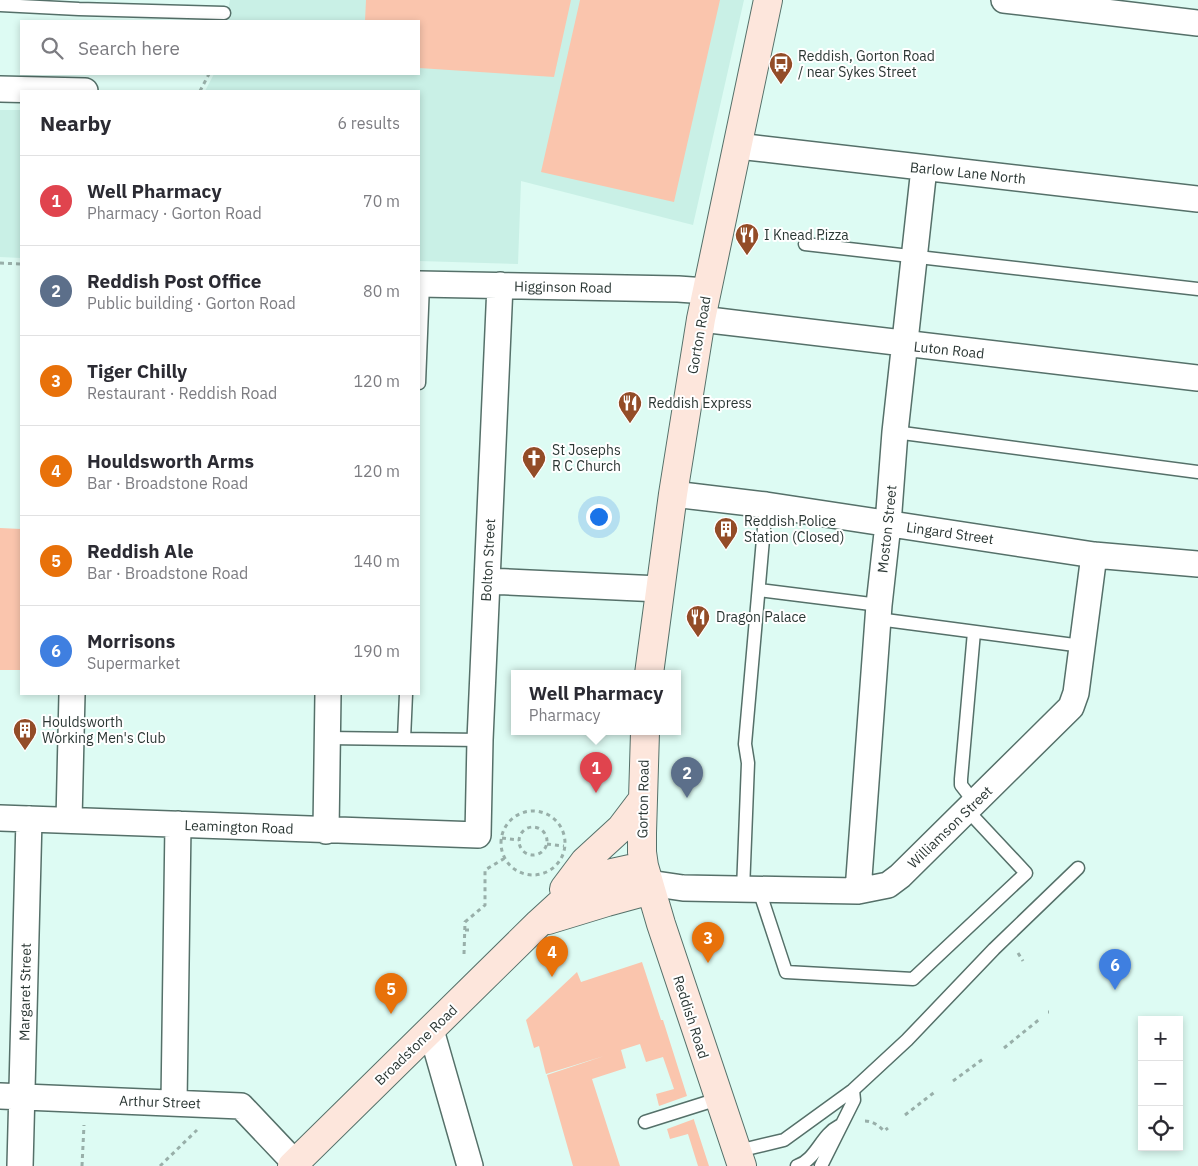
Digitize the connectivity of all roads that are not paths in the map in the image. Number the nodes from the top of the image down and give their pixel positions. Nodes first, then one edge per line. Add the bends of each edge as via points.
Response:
1 (768, 0) edge
2 (1004, 0) edge
3 (0, 5) edge
4 (224, 13) dead end
5 (1198, 23) edge
6 (0, 89) edge
7 (42, 90) edge
8 (738, 146) junction
9 (924, 168) junction
10 (1198, 198) edge
11 (805, 244) dead end
12 (915, 256) junction
13 (421, 284) edge
14 (500, 285) junction
15 (1198, 289) edge
16 (706, 291) junction
17 (701, 319) junction
18 (420, 334) edge
19 (905, 345) junction
20 (1198, 378) edge
21 (895, 432) junction
22 (1198, 472) edge
23 (673, 494) junction
24 (766, 505) junction
25 (888, 524) junction
26 (1094, 555) junction
27 (1198, 564) edge
28 (487, 581) junction
29 (660, 589) junction
30 (759, 590) junction
31 (878, 612) junction
32 (974, 632) junction
33 (1082, 646) junction
34 (650, 670) edge
35 (72, 695) edge
36 (328, 695) edge
37 (406, 695) edge
38 (645, 735) edge
39 (326, 738) junction
40 (404, 739) junction
41 (480, 740) junction
42 (643, 800) junction
43 (971, 807) junction
44 (0, 818) edge
45 (29, 819) junction
46 (69, 820) junction
47 (178, 824) junction
48 (326, 830) junction
49 (478, 835) joint
50 (1078, 868) dead end
51 (648, 880) junction
52 (751, 890) junction
53 (858, 891) junction
54 (539, 923) junction
55 (431, 1030) junction
56 (853, 1090) junction
57 (11, 1096) edge
58 (718, 1099) junction
59 (174, 1103) junction
60 (645, 1122) dead end
61 (842, 1125) junction
62 (740, 1159) edge
63 (294, 1165) edge
64 (20, 1166) edge
65 (470, 1166) edge
66 (798, 1166) edge
67 (821, 1166) edge

1 - 8 main road, Gorton Road
2 - 5 street
3 - 4 lane
6 - 7 street
8 - 9 street, Barlow Lane North
8 - 16 main road, Gorton Road
9 - 10 street, Barlow Lane North
9 - 12 street, Moston Street
11 - 12 lane
12 - 15 lane
12 - 19 street, Moston Street
13 - 14 street, Higginson Road
13 - 18 lane
14 - 16 street, Higginson Road
14 - 28 street, Bolton Street
16 - 17 main road, Gorton Road
17 - 19 street, Luton Road
17 - 23 main road, Gorton Road
19 - 20 street, Luton Road
19 - 21 street, Moston Street
21 - 22 lane
21 - 25 street, Moston Street
23 - 24 street, Lingard Street
23 - 29 main road, Gorton Road
24 - 25 street, Lingard Street
24 - 30 lane
25 - 26 street, Lingard Street
25 - 31 street, Moston Street
26 - 27 street, Lingard Street
26 - 33 street, Williamson Street
28 - 29 street
28 - 41 street, Bolton Street
29 - 34 main road, Gorton Road
30 - 31 lane
30 - 52 lane via 745,744
31 - 32 lane
31 - 53 street, Moston Street
32 - 33 lane
32 - 43 lane via 961,779
33 - 43 street, Williamson Street via 1071,707
35 - 46 street
36 - 39 street
37 - 40 lane
38 - 42 main road, Gorton Road
39 - 40 lane
39 - 48 street
40 - 41 lane
41 - 49 street, Bolton Street
42 - 51 main road, Gorton Road via 642,852
42 - 54 main road via 622,828 585,861
43 - 52 lane via 1026,872 913,979 786,972
43 - 53 street, Williamson Street via 888,885
44 - 45 street, Leamington Road
45 - 46 street, Leamington Road
45 - 57 street, Margaret Street
46 - 47 street, Leamington Road
47 - 48 street, Leamington Road
47 - 59 street
48 - 49 street, Leamington Road
50 - 56 lane
51 - 52 street, Williamson Street via 683,888
51 - 54 main road, Broadstone Road via 612,872 586,880
51 - 58 main road, Reddish Road
52 - 53 street, Williamson Street
54 - 55 main road, Broadstone Road
55 - 63 main road, Broadstone Road
55 - 65 street
56 - 61 lane via 854,1100
56 - 62 lane via 784,1140
57 - 59 street, Arthur Street
57 - 64 street, Margaret Street
58 - 60 lane
58 - 62 main road, Reddish Road
59 - 63 street, Arthur Street via 241,1106
61 - 66 lane via 831,1130 805,1164
61 - 67 lane

